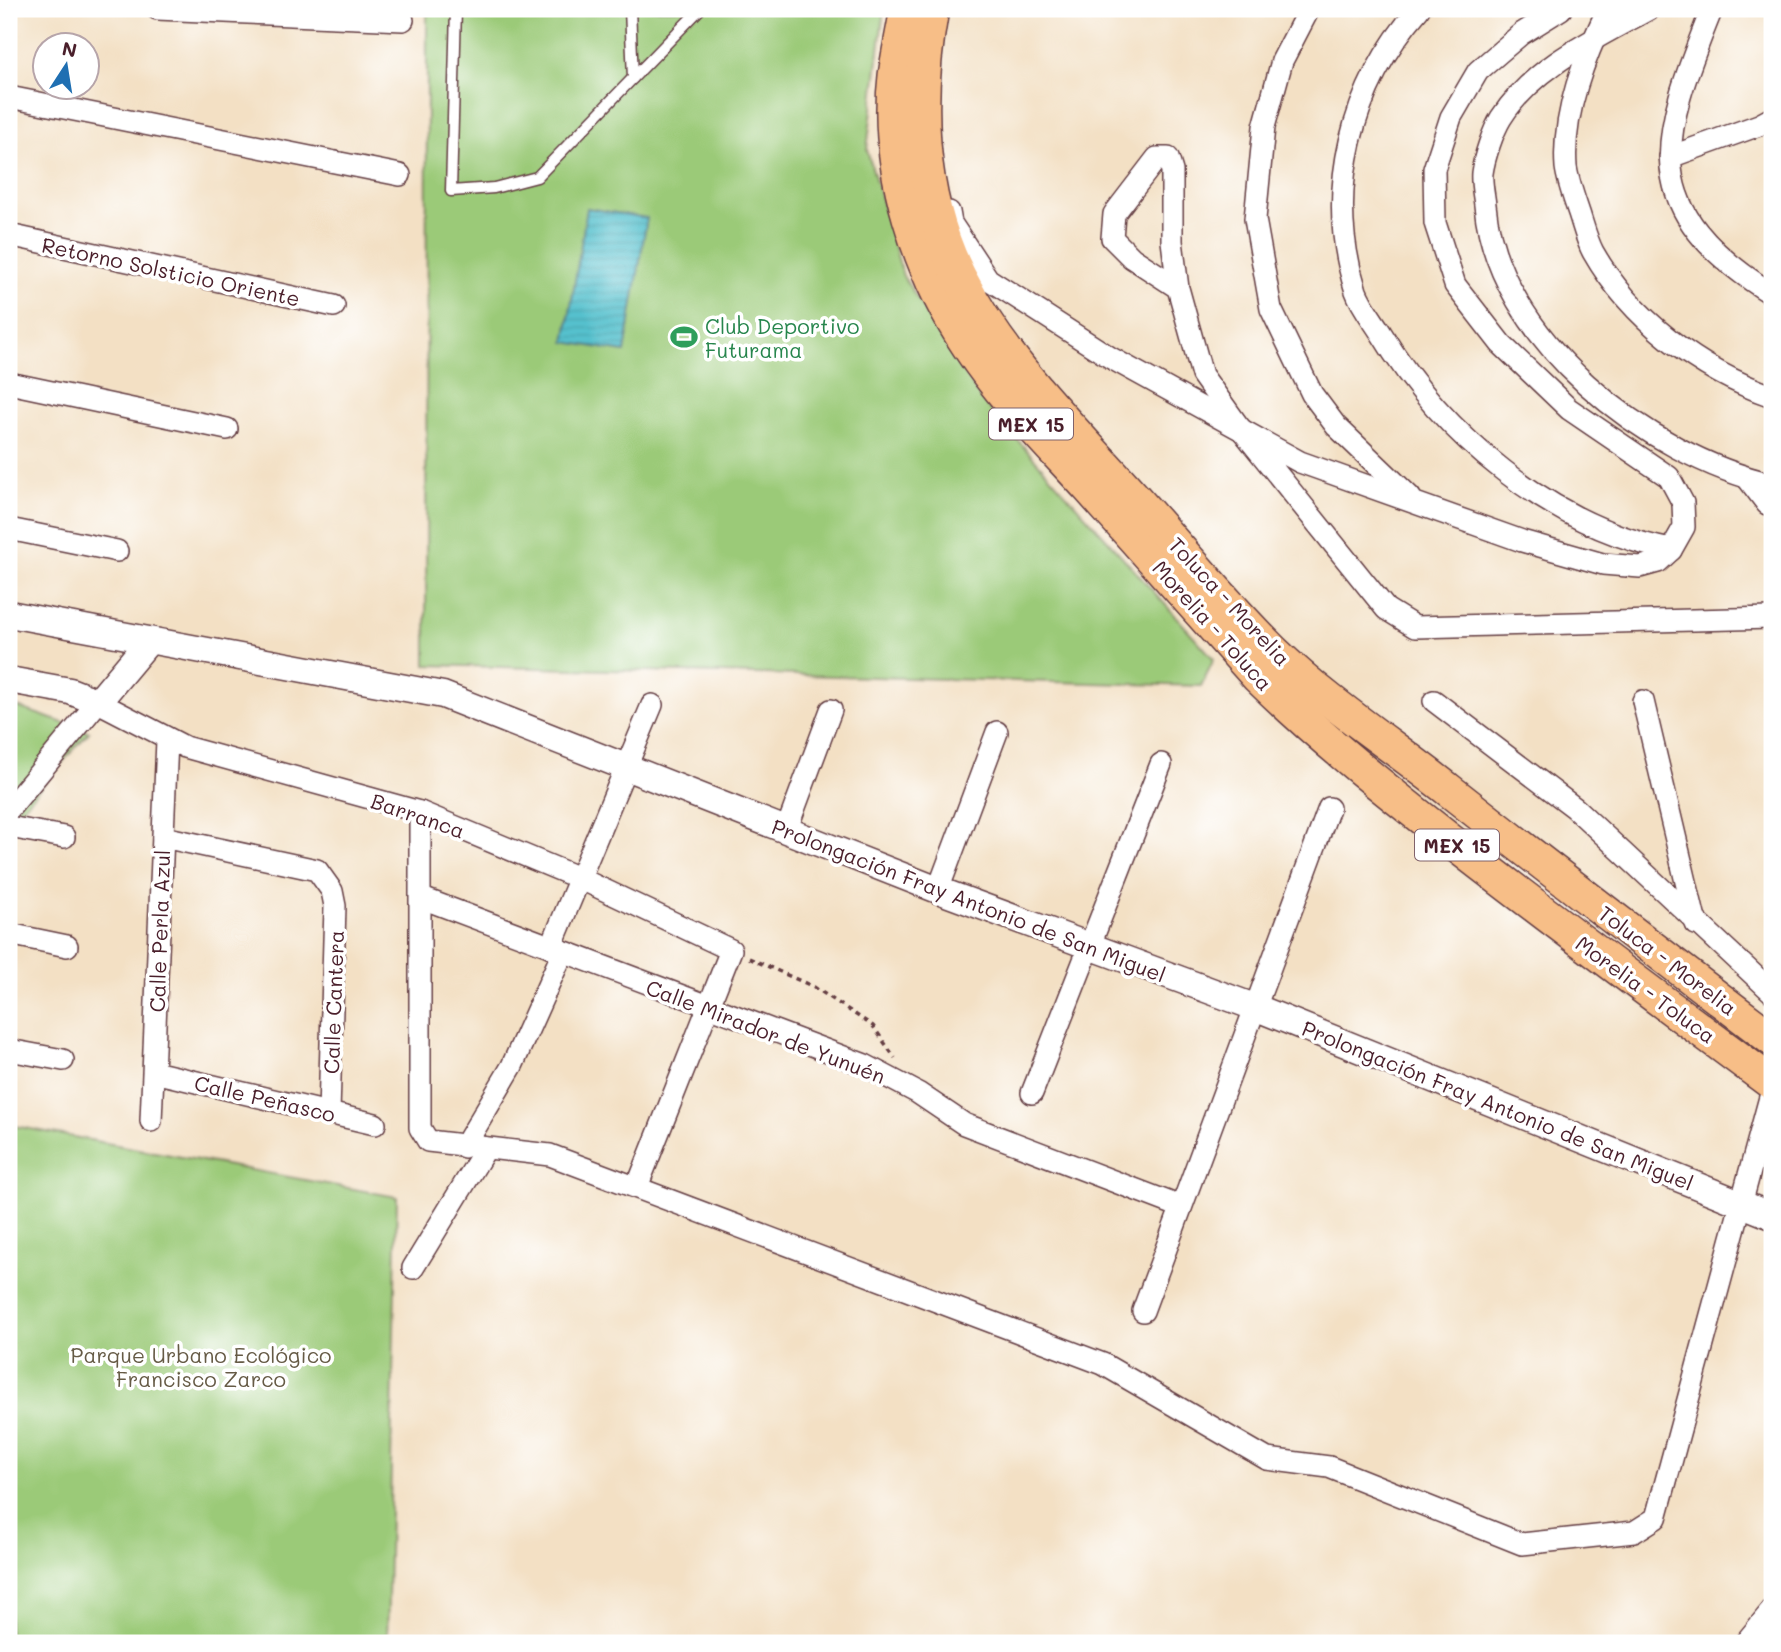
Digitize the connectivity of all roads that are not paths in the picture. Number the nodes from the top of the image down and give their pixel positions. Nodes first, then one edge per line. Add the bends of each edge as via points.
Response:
1 (157, 9) edge
2 (456, 9) edge
3 (639, 9) edge
4 (700, 9) edge
5 (907, 9) edge
6 (933, 9) edge
7 (1309, 9) edge
8 (1419, 9) edge
9 (1560, 9) edge
10 (1608, 9) edge
11 (1649, 9) edge
12 (1712, 9) edge
13 (630, 13) edge
14 (403, 19) dead end
15 (1593, 40) junction
16 (633, 78) junction
17 (9, 97) edge
18 (1772, 118) edge
19 (922, 125) junction
20 (1670, 157) junction
21 (400, 175) dead end
22 (9, 235) edge
23 (1178, 288) junction
24 (1772, 295) edge
25 (334, 306) dead end
26 (9, 383) edge
27 (1772, 396) edge
28 (1237, 425) junction
29 (227, 429) dead end
30 (1363, 453) junction
31 (1748, 479) junction
32 (1352, 482) junction
33 (1772, 484) edge
34 (1416, 503) junction
35 (1772, 504) edge
36 (1584, 522) junction
37 (9, 529) edge
38 (1671, 550) junction
39 (117, 551) dead end
40 (1576, 556) junction
41 (9, 614) edge
42 (1772, 618) edge
43 (149, 641) junction
44 (13, 687) edge
45 (1434, 701) dead end
46 (1643, 701) dead end
47 (98, 702) junction
48 (652, 705) dead end
49 (831, 710) dead end
50 (996, 732) dead end
51 (167, 740) junction
52 (1340, 754) junction
53 (1161, 764) dead end
54 (625, 769) junction
55 (1329, 808) dead end
56 (9, 810) edge
57 (420, 812) junction
58 (9, 827) edge
59 (786, 831) junction
60 (64, 837) dead end
61 (163, 837) junction
62 (579, 878) junction
63 (939, 890) junction
64 (1580, 893) junction
65 (422, 898) junction
66 (1696, 924) junction
67 (9, 934) edge
68 (1573, 936) junction
69 (67, 946) dead end
70 (1090, 947) junction
71 (557, 950) junction
72 (1772, 992) edge
73 (707, 1008) junction
74 (1257, 1008) junction
75 (1772, 1041) edge
76 (9, 1050) edge
77 (63, 1060) dead end
78 (154, 1072) junction
79 (1772, 1083) edge
80 (1772, 1090) edge
81 (1032, 1093) dead end
82 (329, 1113) junction
83 (151, 1121) dead end
84 (375, 1124) dead end
85 (475, 1148) junction
86 (637, 1187) junction
87 (1741, 1203) junction
88 (1181, 1207) junction
89 (1772, 1216) edge
90 (413, 1268) dead end
91 (1143, 1311) dead end
92 (1772, 1610) edge
93 (1745, 1643) edge

1 - 14 street
2 - 16 lane via 451,191 494,188 537,177
3 - 13 lane
4 - 16 lane
5 - 52 main road, Morelia - Toluca / MEX 15 via 895,77 902,178 934,284 968,346 1010,401 1258,677
6 - 19 main road, Toluca - Morelia / MEX 15 via 922,82
7 - 30 street via 1282,61 1264,127 1255,219 1271,309 1312,394
8 - 36 street via 1396,34 1363,94 1345,155 1342,218 1357,293 1398,361 1454,425 1518,482
9 - 38 street via 1521,34 1478,71 1451,117 1434,169 1434,223 1455,285 1501,344 1569,409 1669,477 1683,503 1684,527
10 - 15 street
11 - 15 street
12 - 20 street via 1675,108
13 - 16 lane
15 - 27 street via 1575,92 1566,168 1592,251 1625,299 1667,337 1714,368
15 - 31 street via 1534,79 1500,119 1482,172 1487,229 1500,270 1555,356 1609,403 1667,442
17 - 21 street
18 - 20 street
19 - 28 street via 931,134 951,223 988,279 1111,358
19 - 64 main road, Toluca - Morelia / MEX 15 via 937,213 958,275 1000,345 1038,391 1273,651
20 - 24 street via 1676,194 1697,233 1733,270
22 - 25 street, Retorno Solsticio Oriente
23 - 23 street via 1172,241 1172,171 1168,158 1157,158 1114,214 1112,237 1132,258
23 - 28 street via 1202,375
26 - 29 street
28 - 32 street via 1300,462
28 - 42 street via 1386,609 1415,627
30 - 32 street
30 - 34 street
31 - 33 street
31 - 35 street via 1767,504
32 - 34 street
34 - 40 street
36 - 38 street
36 - 40 street
37 - 39 street
38 - 40 street via 1658,562 1640,567
41 - 43 street, Prolongación Fray Antonio de San Miguel
43 - 47 street
43 - 54 street, Prolongación Fray Antonio de San Miguel via 443,695
44 - 47 street via 70,691
45 - 66 street via 1575,808
46 - 66 street
47 - 51 street, Barranca
47 - 56 street
48 - 54 street
49 - 59 street
50 - 63 street
51 - 57 street, Barranca
51 - 61 street, Calle Perla Azul
52 - 64 main road via 1427,807 1559,913 1566,913
52 - 68 main road, Morelia - Toluca / MEX 15
53 - 70 street
54 - 59 street, Prolongación Fray Antonio de San Miguel
54 - 62 street
55 - 74 street
57 - 62 street, Barranca
57 - 65 street
58 - 60 street
59 - 63 street, Prolongación Fray Antonio de San Miguel
61 - 78 street, Calle Perla Azul
61 - 82 street, Calle Cantera via 317,870 332,891
62 - 71 street
62 - 73 street, Barranca via 731,950
63 - 70 street, Prolongación Fray Antonio de San Miguel
64 - 75 main road, Toluca - Morelia / MEX 15
65 - 71 street, Calle Mirador de Yunuén
65 - 85 street via 419,1128 428,1141
66 - 72 street
67 - 69 street
68 - 75 main road via 1598,924 1691,995
68 - 79 main road, Morelia - Toluca / MEX 15
70 - 74 street, Prolongación Fray Antonio de San Miguel
70 - 81 street
71 - 73 street, Calle Mirador de Yunuén
71 - 85 street
73 - 86 street
73 - 88 street, Calle Mirador de Yunuén via 865,1065 964,1124
74 - 87 street, Prolongación Fray Antonio de San Miguel
74 - 88 street
76 - 77 street
78 - 82 street, Calle Peñasco
78 - 83 street, Calle Perla Azul
80 - 87 street
82 - 84 street, Calle Peñasco
85 - 86 street via 550,1155
85 - 90 street
86 - 87 street via 1103,1364 1267,1459 1329,1467 1522,1544 1634,1532 1656,1518
87 - 89 street, Prolongación Fray Antonio de San Miguel
88 - 91 street
92 - 93 street

